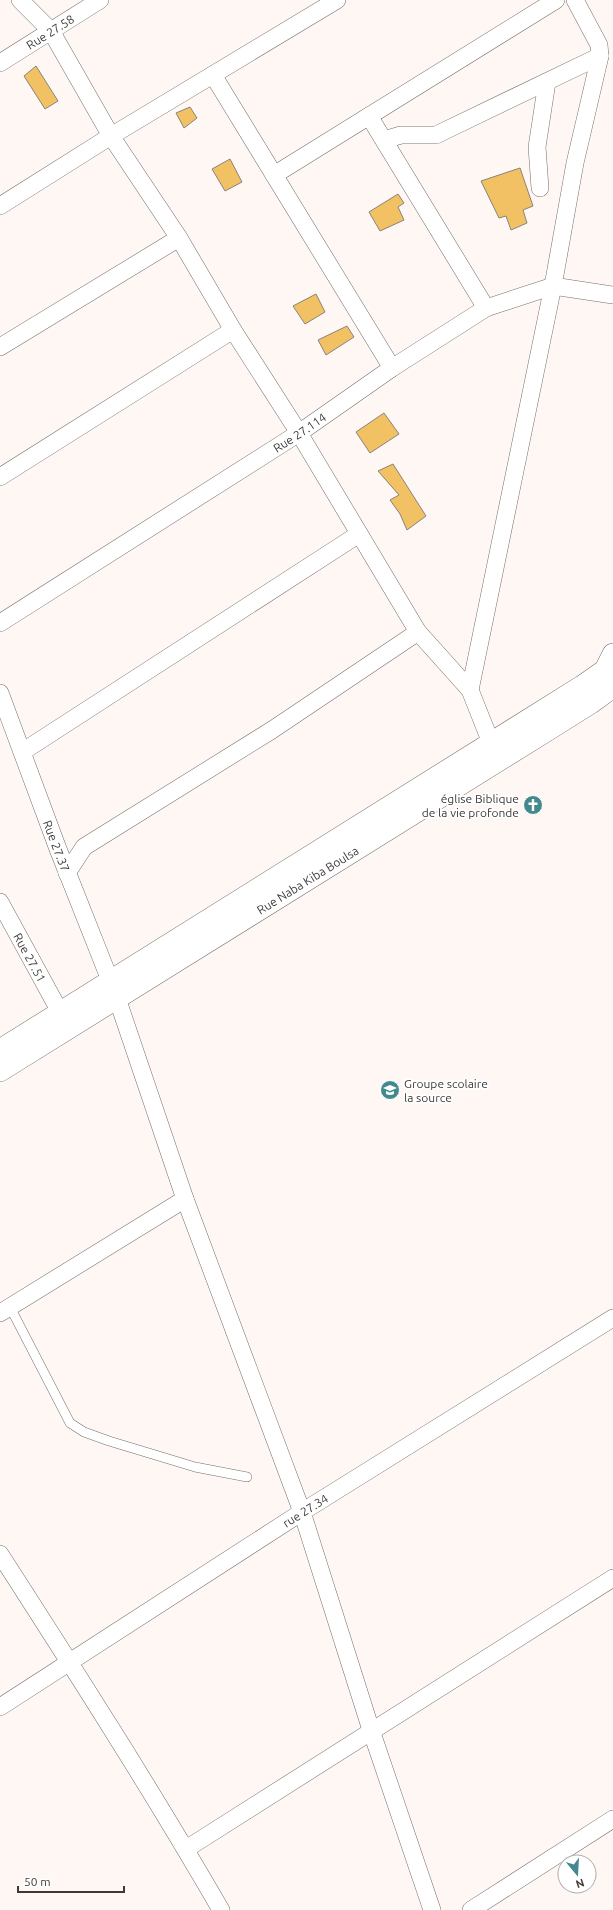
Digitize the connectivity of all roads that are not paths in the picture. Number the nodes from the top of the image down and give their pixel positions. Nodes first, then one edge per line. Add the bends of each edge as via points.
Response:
1 (20, 0) edge
2 (100, 0) edge
3 (337, 0) edge
4 (556, 0) edge
5 (575, 0) edge
6 (51, 30) junction
7 (600, 56) junction
8 (0, 63) edge
9 (213, 75) junction
10 (547, 82) junction
11 (369, 116) junction
12 (111, 136) junction
13 (384, 140) junction
14 (274, 175) junction
15 (540, 188) dead end
16 (0, 206) edge
17 (179, 238) junction
18 (553, 286) junction
19 (613, 295) edge
20 (486, 308) junction
21 (233, 330) junction
22 (0, 348) edge
23 (392, 368) junction
24 (299, 433) junction
25 (0, 476) edge
26 (359, 534) junction
27 (0, 623) edge
28 (418, 632) junction
29 (611, 673) edge
30 (470, 690) junction
31 (0, 693) edge
32 (491, 743) junction
33 (22, 752) junction
34 (84, 847) junction
35 (58, 849) junction
36 (67, 873) junction
37 (0, 902) edge
38 (113, 990) junction
39 (60, 1012) junction
40 (0, 1050) edge
41 (0, 1070) edge
42 (185, 1199) junction
43 (5, 1310) edge
44 (613, 1318) edge
45 (247, 1477) dead end
46 (302, 1512) junction
47 (0, 1554) edge
48 (613, 1578) edge
49 (70, 1663) junction
50 (0, 1707) edge
51 (371, 1730) junction
52 (613, 1819) edge
53 (186, 1849) junction
54 (221, 1910) edge
55 (432, 1910) edge
56 (471, 1910) edge

1 - 6 street
2 - 6 street, Rue 27.58
3 - 9 street
4 - 11 street
5 - 7 street via 599,45
6 - 8 street, Rue 27.58
6 - 12 street
7 - 10 street
7 - 18 street via 575,163
9 - 12 street
9 - 14 street
10 - 13 street via 436,135 401,134
10 - 15 street via 537,147
11 - 13 street
11 - 14 street
12 - 16 street
12 - 17 street
13 - 20 street
14 - 23 street
17 - 21 street
17 - 22 street
18 - 19 street, Rue 27.114
18 - 20 street, Rue 27.114
18 - 30 street
20 - 23 street, Rue 27.114
21 - 24 street
21 - 25 street
23 - 24 street, Rue 27.114
24 - 26 street
24 - 27 street, Rue 27.114
26 - 28 street
26 - 33 street
28 - 30 street
28 - 34 street via 272,730
29 - 32 street, Rue Naba Kiba Boulsa
29 - 38 street, Rue Naba Kiba Boulsa via 591,703
30 - 32 street
31 - 33 street, Rue 27.37
32 - 38 street, Rue Naba Kiba Boulsa
33 - 35 street, Rue 27.37
34 - 35 street
34 - 36 street
35 - 36 street, Rue 27.37
36 - 38 street, Rue 27.37
37 - 39 street, Rue 27.51
38 - 39 street, Rue Naba Kiba Boulsa
38 - 41 street, Rue Naba Kiba Boulsa
38 - 42 street, Rue 27.37
39 - 40 street, Rue Naba Kiba Boulsa
42 - 43 street
42 - 46 street, Rue 27.37
43 - 45 lane via 70,1423 84,1432 167,1459
44 - 46 street, rue 27.34
46 - 49 street, rue 27.34
46 - 51 street, Rue 27.37
47 - 49 street
48 - 51 street
49 - 50 street, rue 27.34
49 - 53 street
51 - 53 street
51 - 55 street, Rue 27.37
52 - 56 street
53 - 54 street

